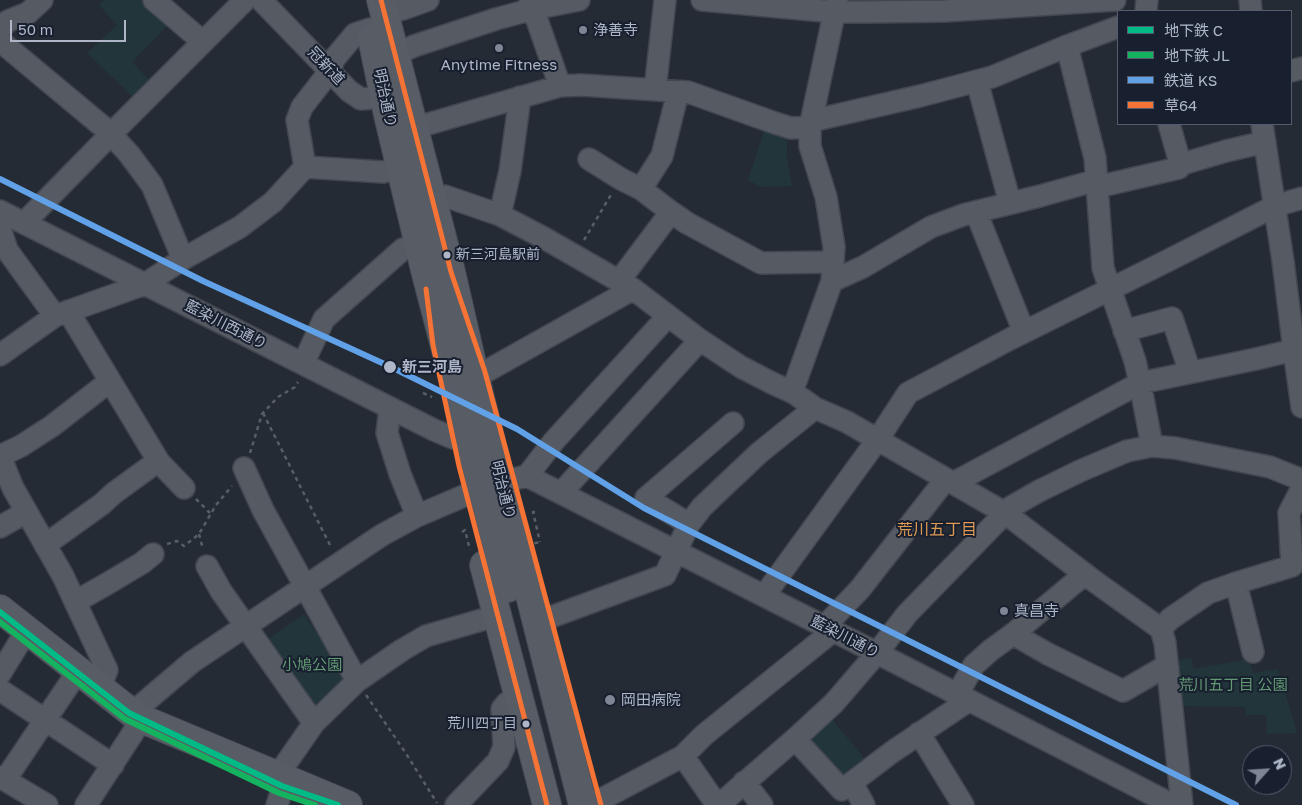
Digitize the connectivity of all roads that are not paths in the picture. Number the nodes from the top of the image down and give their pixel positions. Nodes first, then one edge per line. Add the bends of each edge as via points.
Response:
1 (154, 0) edge
2 (245, 0) edge
3 (261, 0) edge
4 (428, 0) edge
5 (579, 0) edge
6 (665, 0) edge
7 (702, 0) edge
8 (1115, 0) edge
9 (40, 1) edge
10 (532, 4) edge
11 (836, 6) edge
12 (375, 11) edge
13 (1117, 27) edge
14 (0, 29) edge
15 (0, 41) edge
16 (203, 42) junction
17 (1066, 46) junction
18 (387, 59) junction
19 (330, 72) junction
20 (977, 81) junction
21 (560, 86) junction
22 (654, 90) junction
23 (678, 92) junction
24 (394, 94) junction
25 (520, 97) junction
26 (810, 124) junction
27 (1168, 125) edge
28 (414, 128) junction
29 (1263, 133) edge
30 (110, 134) junction
31 (589, 159) dead end
32 (1179, 165) junction
33 (305, 167) junction
34 (401, 168) junction
35 (1097, 183) junction
36 (641, 189) junction
37 (1302, 198) edge
38 (432, 200) junction
39 (1010, 203) junction
40 (1275, 206) junction
41 (0, 211) edge
42 (671, 212) junction
43 (976, 212) junction
44 (500, 215) junction
45 (24, 223) junction
46 (0, 228) edge
47 (3, 252) edge
48 (183, 259) junction
49 (431, 262) junction
50 (832, 272) junction
51 (145, 284) junction
52 (626, 285) junction
53 (1111, 289) junction
54 (62, 314) junction
55 (668, 316) junction
56 (1024, 332) junction
57 (1124, 332) junction
58 (700, 340) junction
59 (1298, 349) edge
60 (0, 355) edge
61 (303, 364) junction
62 (485, 372) junction
63 (1190, 372) junction
64 (110, 381) junction
65 (1140, 382) junction
66 (792, 392) junction
67 (1302, 407) edge
68 (390, 408) junction
69 (814, 408) junction
70 (733, 423) dead end
71 (452, 438) junction
72 (878, 439) junction
73 (1152, 446) junction
74 (0, 456) edge
75 (158, 461) junction
76 (244, 468) road end
77 (521, 477) junction
78 (1302, 480) edge
79 (950, 481) junction
80 (184, 488) dead end
81 (1302, 488) edge
82 (561, 493) junction
83 (466, 495) junction
84 (26, 512) junction
85 (1005, 513) junction
86 (418, 516) junction
87 (689, 524) junction
88 (0, 527) edge
89 (45, 546) junction
90 (675, 551) junction
91 (154, 554) road end
92 (207, 566) dead end
93 (1297, 569) edge
94 (1085, 574) junction
95 (1236, 583) junction
96 (305, 588) junction
97 (764, 596) junction
98 (75, 602) junction
99 (0, 609) edge
100 (497, 616) junction
101 (551, 616) junction
102 (245, 626) junction
103 (829, 629) junction
104 (1161, 629) junction
105 (28, 630) junction
106 (1013, 634) junction
107 (1253, 652) dead end
108 (877, 653) junction
109 (1168, 668) junction
110 (78, 671) junction
111 (0, 674) edge
112 (357, 682) junction
113 (534, 685) junction
114 (100, 688) junction
115 (0, 690) edge
116 (962, 698) junction
117 (137, 716) junction
118 (46, 720) junction
119 (314, 723) junction
120 (919, 733) junction
121 (795, 739) junction
122 (683, 756) junction
123 (113, 765) junction
124 (282, 777) junction
125 (2, 779) edge
126 (744, 782) junction
127 (852, 783) junction
128 (595, 803) edge
129 (47, 805) edge
130 (86, 805) edge
131 (277, 805) edge
132 (348, 805) edge
133 (456, 805) edge
134 (546, 805) edge
135 (565, 805) edge
136 (718, 805) edge
137 (762, 805) edge
138 (864, 805) edge
139 (963, 805) edge
140 (1173, 805) edge
141 (1182, 805) edge

1 - 16 street
2 - 16 street
3 - 19 street, 冠新道
4 - 12 street via 402,9
5 - 10 street
6 - 22 street
7 - 11 street
8 - 11 street via 946,11
9 - 14 street via 28,13 8,21
10 - 18 street
10 - 21 street
11 - 26 street
12 - 18 main road, 明治通り
12 - 19 street via 334,59
13 - 17 street
15 - 30 street
16 - 30 street
17 - 20 street
17 - 35 street via 1095,158
18 - 24 main road, 明治通り
19 - 24 street, 冠新道 via 361,99
19 - 33 street via 302,107 297,120
20 - 26 street
20 - 39 street
21 - 22 street
21 - 25 street
22 - 23 street
23 - 26 street via 688,92 791,128
23 - 36 street via 662,156
24 - 28 main road, 明治通り
24 - 34 main road, 明治通り
25 - 28 street
25 - 44 street via 510,171
26 - 50 street via 810,146 826,197 834,247
27 - 32 street
28 - 38 main road, 明治通り
29 - 32 street via 1226,151
29 - 40 street
30 - 45 street
30 - 48 street via 152,185
31 - 36 street
32 - 35 street via 1179,168
33 - 34 street via 383,172
33 - 48 street via 273,202 240,227
34 - 49 main road, 明治通り
35 - 39 street
35 - 53 street via 1103,268
36 - 42 street
37 - 40 street
38 - 44 street via 445,196
38 - 49 main road, 明治通り
39 - 43 street
40 - 53 street
40 - 59 street
41 - 45 street, 藍染川西通り
42 - 50 street via 761,263
42 - 52 street
43 - 50 street via 932,227 863,267
43 - 56 street
44 - 52 street
45 - 51 street, 藍染川西通り
46 - 47 street
47 - 54 street
48 - 51 street
49 - 61 street via 402,250 324,319
49 - 62 main road
49 - 71 main road via 427,301
49 - 113 main road, 明治通り via 479,394
50 - 66 street
51 - 54 street
51 - 61 street, 藍染川西通り
52 - 55 street
52 - 62 street
53 - 56 street
53 - 57 street
54 - 60 street
54 - 64 street
55 - 58 street
55 - 77 street
56 - 72 street via 908,392
57 - 63 street via 1172,318
57 - 65 street
58 - 66 street via 741,367
58 - 82 street
59 - 63 street
59 - 67 street
61 - 68 street, 藍染川西通り
62 - 77 main road
63 - 65 street
64 - 74 street via 52,426
64 - 75 street
65 - 73 street
65 - 79 street
66 - 69 street
68 - 71 street, 藍染川西通り
68 - 86 street via 387,433
69 - 72 street
69 - 87 street via 746,464
70 - 87 street via 646,498
71 - 83 main road
72 - 79 street
72 - 97 street
73 - 78 street via 1270,467
73 - 85 street via 1127,451 1080,471 1039,491
74 - 84 street
75 - 80 street
75 - 89 street
76 - 96 street
77 - 82 street, 藍染川通り
77 - 101 main road
79 - 85 street
79 - 103 street
81 - 93 street via 1289,514
82 - 90 street, 藍染川通り
83 - 86 street
83 - 100 main road
84 - 88 street
84 - 89 street
85 - 94 street
85 - 108 street via 907,614
86 - 96 street via 382,535
87 - 90 street
89 - 98 street
90 - 97 street, 藍染川通り
90 - 101 street via 665,575
91 - 98 street
92 - 102 street
93 - 95 street
94 - 104 street
94 - 106 street
95 - 104 street via 1208,593
95 - 107 street
96 - 102 street
96 - 112 street
97 - 103 street, 藍染川通り
98 - 114 street via 107,670
99 - 105 main road
100 - 112 street via 426,636
100 - 113 main road
101 - 128 main road
102 - 117 street via 192,662
102 - 119 street
103 - 108 street, 藍染川通り
103 - 122 street
104 - 109 street
105 - 110 main road
105 - 111 street
106 - 109 street via 1123,691
106 - 116 street via 974,665
108 - 116 street, 藍染川通り
108 - 121 street via 834,704
109 - 141 street
110 - 114 main road
110 - 118 street
112 - 119 street
113 - 128 main road, 明治通り
113 - 133 street via 502,709 504,747 498,761
113 - 134 main road
113 - 135 main road, 明治通り
114 - 117 main road
115 - 118 street
116 - 120 street
116 - 140 street, 藍染川通り
117 - 123 street
117 - 124 main road
118 - 123 street
118 - 125 street
119 - 124 street
120 - 127 street
120 - 139 street
121 - 126 street
121 - 127 street via 842,790
122 - 128 street
122 - 136 street
123 - 130 street
124 - 131 street
124 - 132 main road
125 - 129 street
126 - 136 street
126 - 137 street
127 - 138 street

